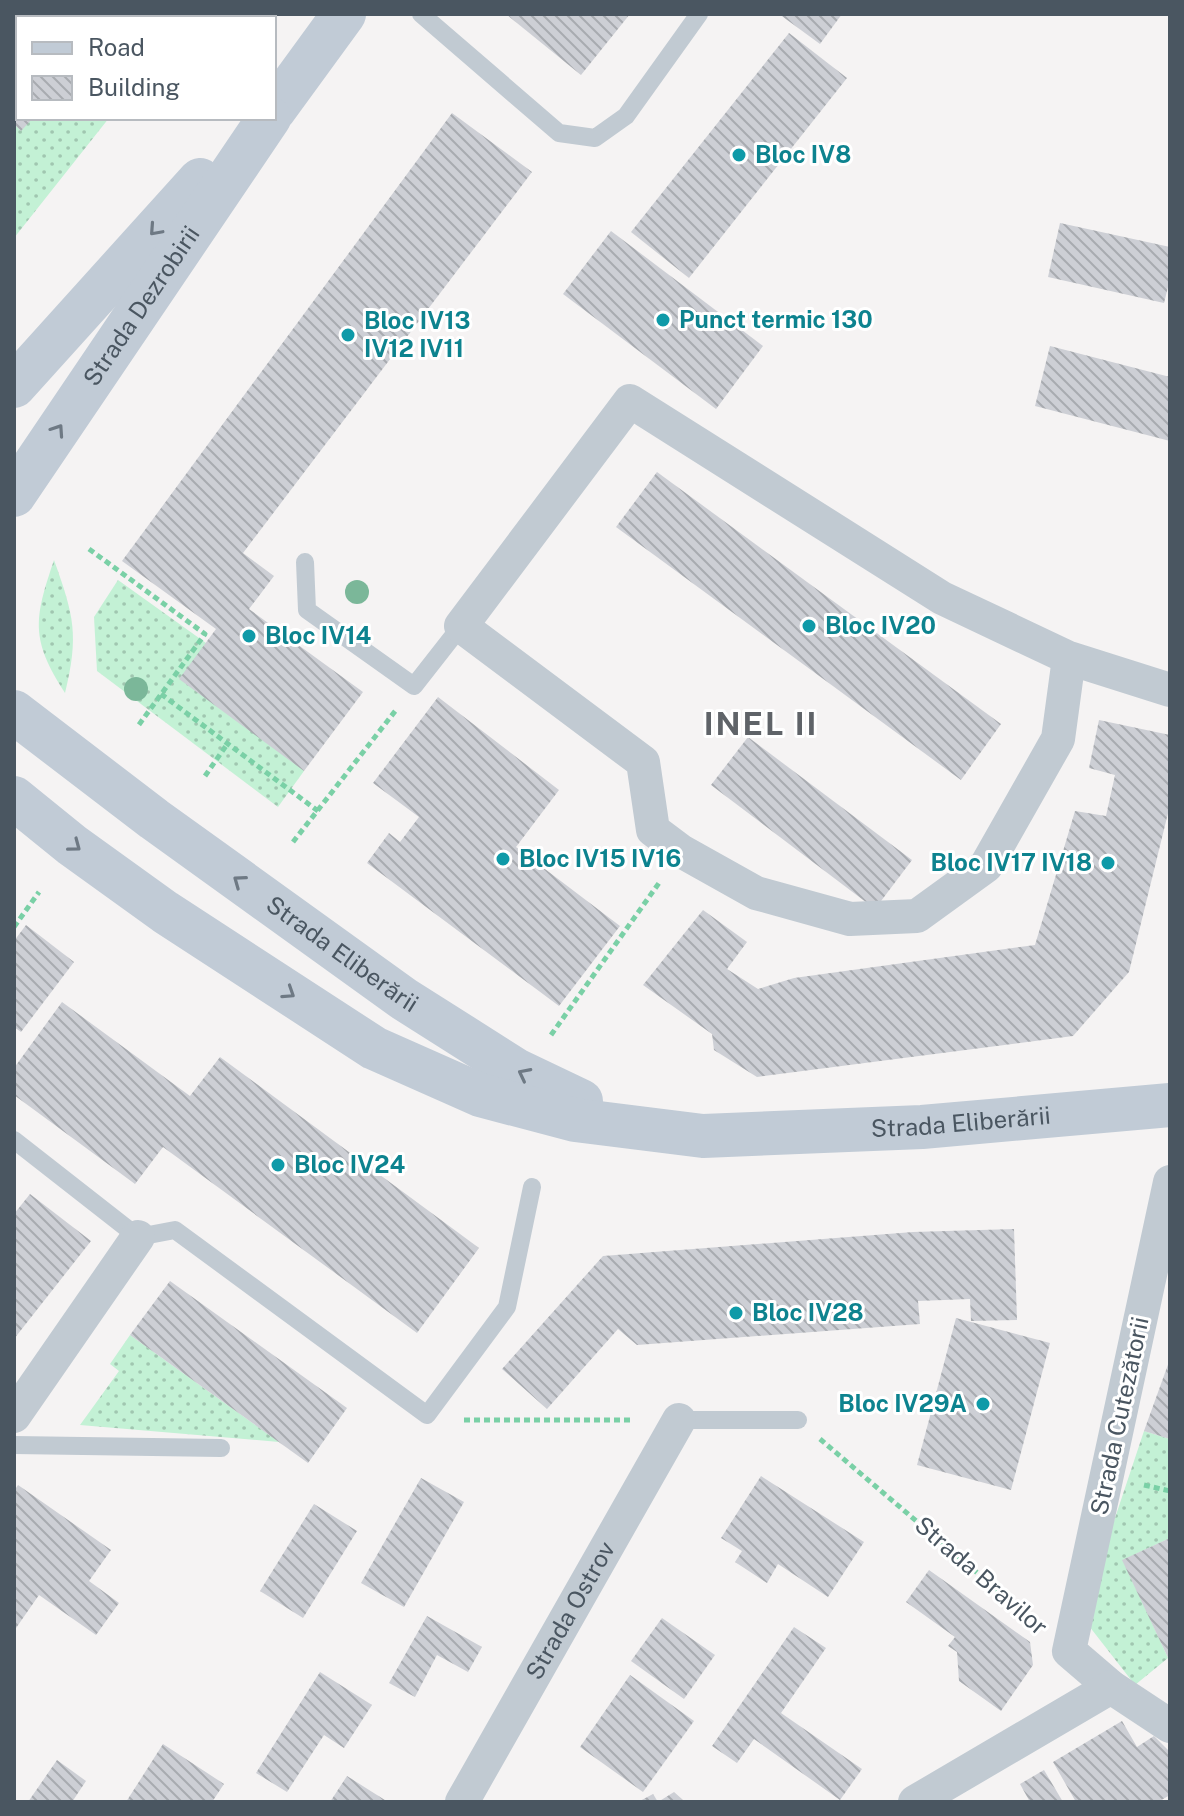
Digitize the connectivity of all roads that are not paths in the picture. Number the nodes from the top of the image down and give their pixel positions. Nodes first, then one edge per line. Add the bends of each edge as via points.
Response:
1 (344, 14) edge
2 (421, 14) edge
3 (699, 14) edge
4 (286, 86) edge
5 (276, 106) edge
6 (255, 120) edge
7 (268, 120) edge
8 (14, 386) edge
9 (14, 495) edge
10 (305, 562) dead end
11 (461, 626) junction
12 (1069, 658) junction
13 (1170, 690) edge
14 (14, 712) edge
15 (14, 798) edge
16 (1170, 1105) edge
17 (703, 1136) junction
18 (14, 1140) edge
19 (1170, 1182) edge
20 (532, 1187) dead end
21 (138, 1237) junction
22 (14, 1416) edge
23 (679, 1420) joint
24 (798, 1420) road end
25 (14, 1445) edge
26 (221, 1448) dead end
27 (1069, 1651) joint
28 (1111, 1687) junction
29 (1170, 1726) edge
30 (462, 1802) edge
31 (915, 1802) edge

1 - 4 street
2 - 3 lane via 559,133 595,138 626,116
4 - 5 street
6 -> 8 street, Strada Dezrobirii
9 -> 7 street, Strada Dezrobirii
10 - 11 lane via 307,610 414,686
11 - 12 street via 630,401 942,598
11 - 12 street via 643,762 653,830 756,893 850,919 917,916 986,866 1058,739
12 - 13 street
17 -> 14 street, Strada Eliberării via 575,1099 516,1070 404,999
15 -> 17 street, Strada Eliberării via 165,912 374,1048 480,1095 575,1120
16 - 17 street, Strada Eliberării via 922,1127
18 - 21 lane
19 - 27 street, Strada Cutezătorii
20 - 21 lane via 507,1307 427,1415 175,1230
21 - 22 street
23 - 24 lane
23 - 30 street, Strada Ostrov
25 - 26 lane
27 - 28 street, Strada Bravilor
28 - 29 street, Strada Bravilor
28 - 31 street

